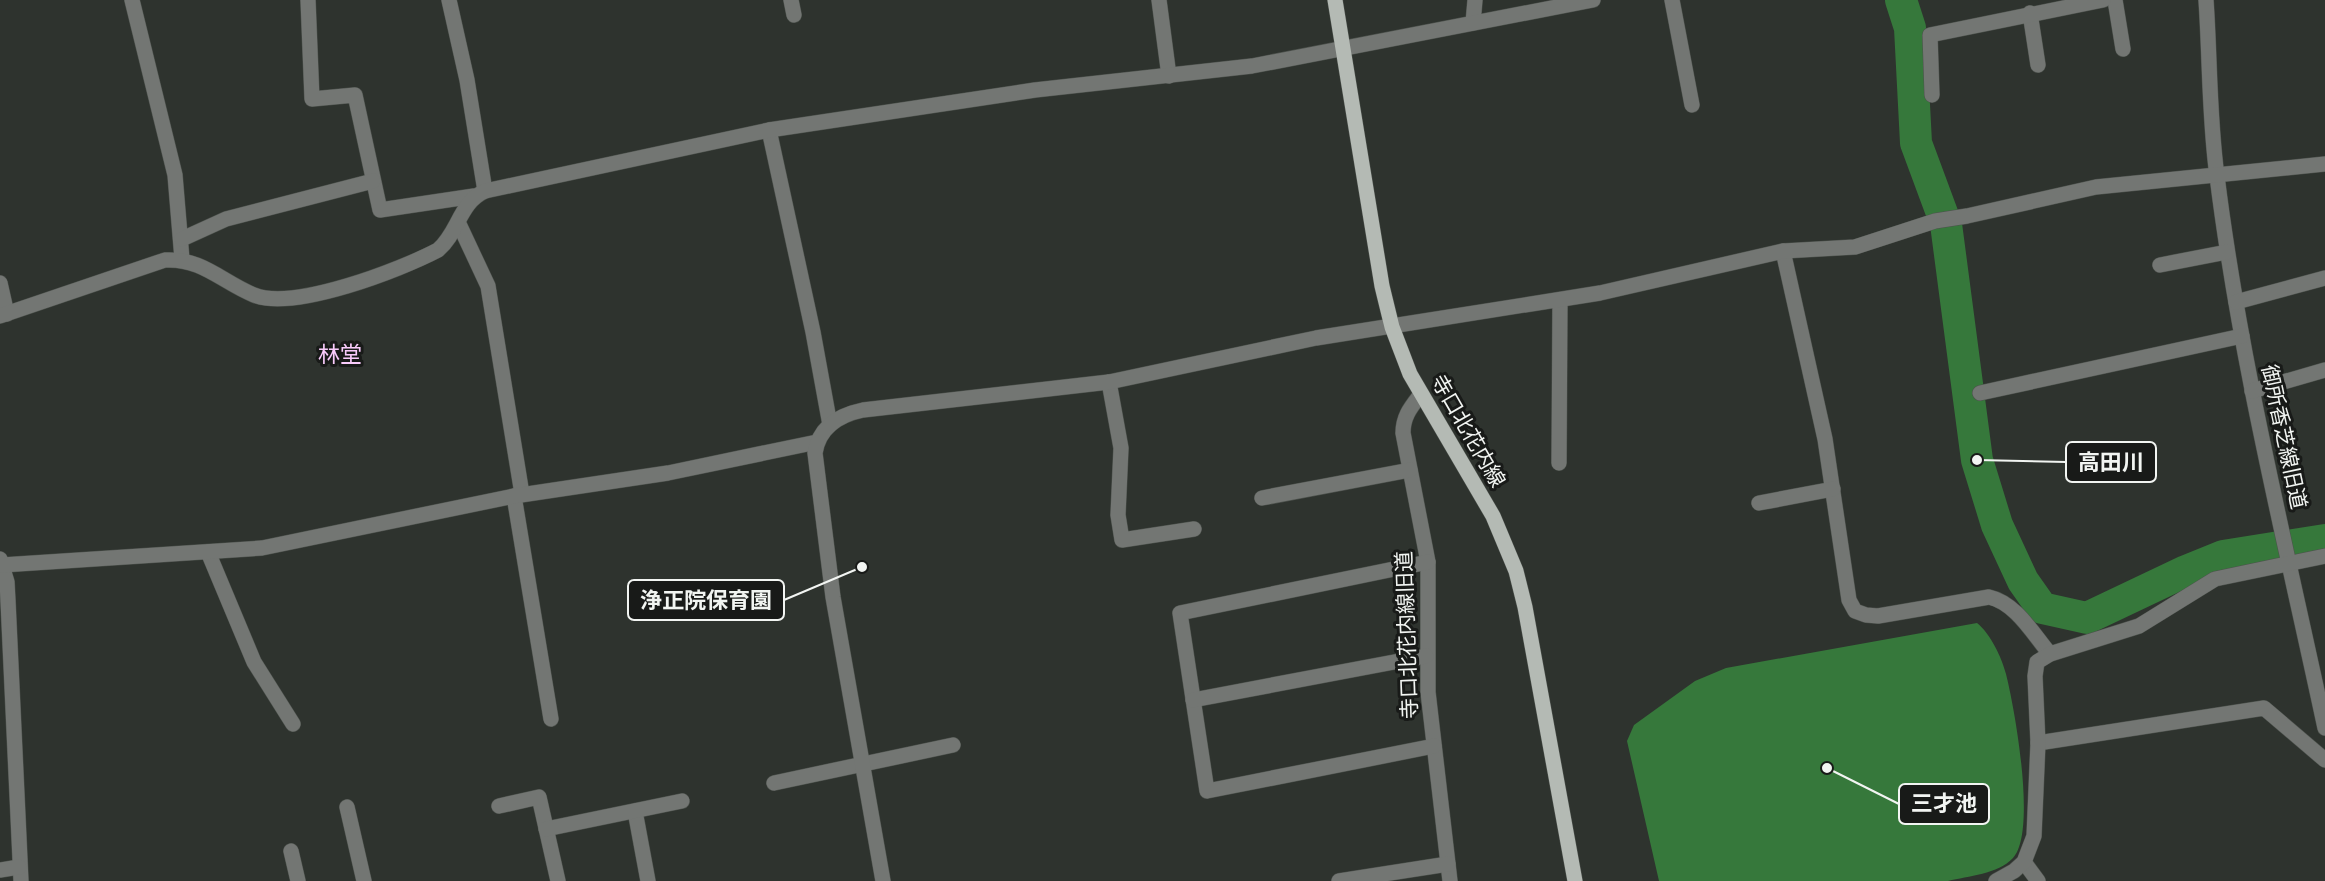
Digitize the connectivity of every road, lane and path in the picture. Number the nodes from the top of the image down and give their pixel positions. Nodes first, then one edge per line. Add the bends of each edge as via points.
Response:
1 (132, 0) edge
2 (308, 0) edge
3 (449, 0) edge
4 (1159, 0) edge
5 (1335, 0) edge
6 (1475, 0) edge
7 (1593, 0) edge
8 (1672, 0) edge
9 (2103, 0) edge
10 (2115, 0) edge
11 (2206, 0) edge
12 (2030, 13) junction
13 (1473, 24) junction
14 (1343, 49) junction
15 (2123, 49) dead end
16 (2038, 65) dead end
17 (1169, 76) junction
18 (1932, 95) dead end
19 (1692, 105) dead end
20 (769, 130) junction
21 (2325, 164) edge
22 (2216, 173) junction
23 (373, 181) junction
24 (480, 194) junction
25 (458, 222) junction
26 (182, 239) junction
27 (1783, 251) junction
28 (2227, 252) junction
29 (182, 259) junction
30 (2160, 265) dead end
31 (2325, 278) edge
32 (0, 283) edge
33 (1560, 300) junction
34 (2236, 302) junction
35 (3, 315) edge
36 (1392, 327) junction
37 (2242, 336) junction
38 (2325, 370) edge
39 (1109, 382) junction
40 (2252, 391) junction
41 (1980, 393) dead end
42 (1421, 394) junction
43 (830, 425) junction
44 (817, 442) junction
45 (1559, 463) dead end
46 (1410, 470) junction
47 (1833, 489) junction
48 (518, 495) junction
49 (1262, 498) dead end
50 (1759, 503) dead end
51 (1194, 529) dead end
52 (208, 552) junction
53 (2325, 556) edge
54 (1, 562) edge
55 (1428, 562) junction
56 (2288, 563) junction
57 (2050, 654) junction
58 (1426, 656) junction
59 (1193, 700) junction
60 (551, 719) dead end
61 (293, 724) dead end
62 (2325, 728) edge
63 (2038, 743) junction
64 (953, 745) dead end
65 (1434, 746) junction
66 (2325, 760) edge
67 (862, 764) junction
68 (774, 783) dead end
69 (682, 801) dead end
70 (499, 806) dead end
71 (347, 807) dead end
72 (634, 811) junction
73 (546, 829) junction
74 (291, 851) dead end
75 (2024, 862) junction
76 (1448, 864) junction
77 (0, 870) edge
78 (20, 874) edge
79 (1381, 878) edge
80 (298, 881) edge
81 (364, 881) edge
82 (558, 881) edge
83 (648, 881) edge
84 (883, 881) edge
85 (1339, 881) edge
86 (1450, 881) edge
87 (1575, 881) edge
88 (1996, 881) edge
89 (2038, 881) edge

1 - 26 street via 169,145
2 - 23 street via 312,99 355,95
3 - 24 street via 467,80
4 - 17 street
5 - 14 main road, 寺口北花内線
6 - 13 street
7 - 13 street
8 - 19 street
9 - 12 street
10 - 15 street
11 - 22 street, 御所香芝線旧道
12 - 16 street
12 - 18 street via 1930,35
13 - 14 street
14 - 17 street
14 - 36 main road, 寺口北花内線
17 - 20 street via 1035,90
20 - 24 street
20 - 43 street
21 - 22 street
22 - 27 street via 2096,187 1935,221 1855,247
22 - 28 street, 御所香芝線旧道
23 - 24 street via 380,210
23 - 26 street via 226,219
24 - 25 street via 466,205
25 - 29 street via 448,242 425,257 298,299 255,296 214,271
25 - 48 street via 488,286
26 - 29 street
27 - 33 street
27 - 47 street
28 - 30 street
28 - 34 street, 御所香芝線旧道
29 - 35 street via 150,264
31 - 34 street
32 - 35 street
33 - 36 street
33 - 45 street
34 - 37 street, 御所香芝線旧道
36 - 39 street via 1316,338
36 - 42 main road, 寺口北花内線
37 - 40 street, 御所香芝線旧道
37 - 41 street
38 - 40 street
39 - 43 street via 863,410 844,415
39 - 51 street via 1120,447 1118,514 1122,540
40 - 56 street, 御所香芝線旧道
42 - 46 street, 寺口北花内線旧道 via 1403,421
42 - 87 main road, 寺口北花内線 via 1493,516 1516,571
43 - 44 street
44 - 48 street via 668,472
44 - 67 street via 825,544
46 - 49 street
46 - 55 street, 寺口北花内線旧道
47 - 50 street
47 - 57 street via 1849,600 1855,611 1878,615 1989,597 1999,599 2011,607
48 - 52 street via 289,543
48 - 60 street
52 - 54 street
52 - 61 street via 254,662
53 - 56 street
54 - 78 street via 8,601
55 - 58 street, 寺口北花内線旧道
55 - 59 street via 1180,613
56 - 57 street via 2215,579 2139,626
56 - 62 street, 御所香芝線旧道
57 - 63 street via 2037,662 2035,676
58 - 59 street
58 - 65 street, 寺口北花内線旧道
59 - 65 street via 1207,791
63 - 66 street via 2264,708
63 - 75 street via 2034,836
64 - 67 street
65 - 76 street, 寺口北花内線旧道
67 - 68 street
67 - 84 street
69 - 72 street
70 - 73 street via 539,797
71 - 81 street
72 - 73 street
72 - 83 street
73 - 82 street
74 - 80 street
75 - 88 street
75 - 89 street
76 - 79 street
76 - 86 street, 寺口北花内線旧道
77 - 78 street
79 - 85 street

